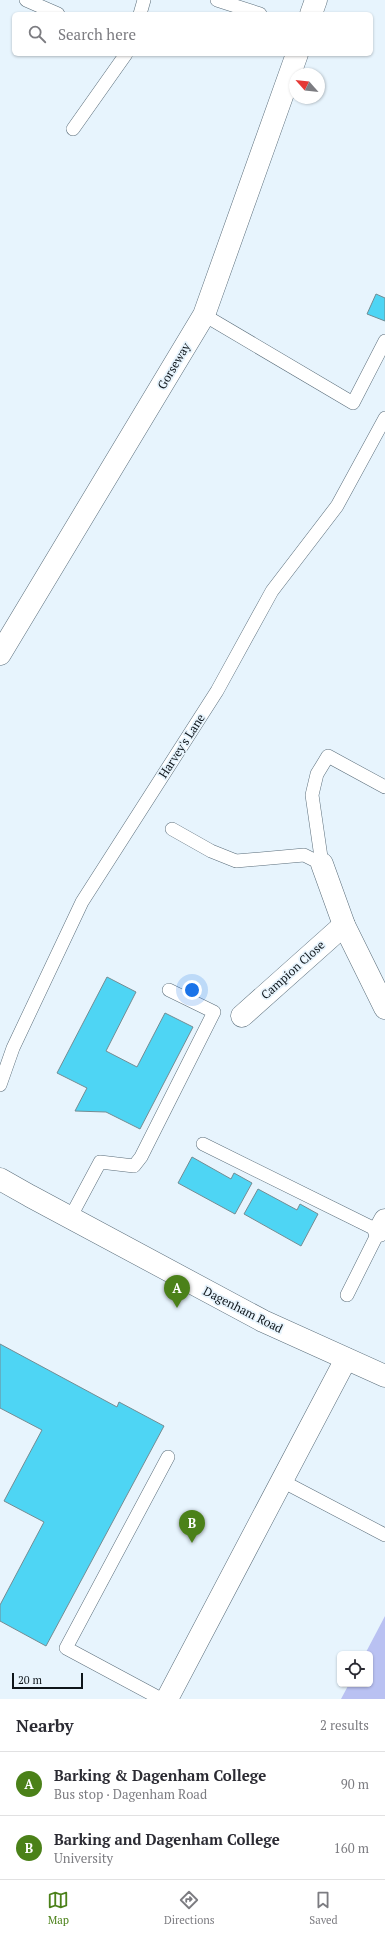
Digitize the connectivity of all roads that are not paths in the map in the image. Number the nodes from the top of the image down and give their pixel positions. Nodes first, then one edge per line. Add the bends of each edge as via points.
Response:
1 (26, 0) edge
2 (144, 0) edge
3 (217, 0) edge
4 (316, 0) edge
5 (53, 12) edge
6 (141, 12) edge
7 (254, 12) edge
8 (312, 12) edge
9 (125, 56) edge
10 (297, 56) edge
11 (73, 129) dead end
12 (204, 315) junction
13 (385, 341) edge
14 (385, 418) edge
15 (0, 654) edge
16 (385, 787) edge
17 (172, 829) dead end
18 (322, 864) junction
19 (344, 925) junction
20 (169, 990) dead end
21 (385, 1008) edge
22 (242, 1016) dead end
23 (0, 1085) edge
24 (203, 1144) dead end
25 (0, 1179) edge
26 (70, 1218) junction
27 (382, 1226) edge
28 (347, 1296) dead end
29 (346, 1359) junction
30 (385, 1376) edge
31 (168, 1457) dead end
32 (282, 1481) junction
33 (385, 1535) edge
34 (161, 1699) edge
35 (166, 1699) edge

1 - 5 lane
2 - 6 lane
3 - 7 lane
4 - 8 street
9 - 11 lane
10 - 12 street, Gorseway
12 - 13 lane via 353,402
12 - 15 street, Gorseway
14 - 23 lane, Harvey's Lane via 337,506 272,591 217,691 82,902 13,1048
16 - 18 lane via 328,756 318,774 312,795
17 - 18 lane via 210,851 236,861 304,855
18 - 19 street
19 - 21 street
19 - 22 street, Campion Close
20 - 26 lane via 214,1012 141,1157 134,1166 100,1162
24 - 27 lane
25 - 26 street, Dagenham Road
26 - 29 street, Dagenham Road via 262,1321
27 - 28 lane
29 - 30 street, Dagenham Road
29 - 32 street
31 - 34 lane via 66,1648
32 - 33 lane
32 - 35 street

